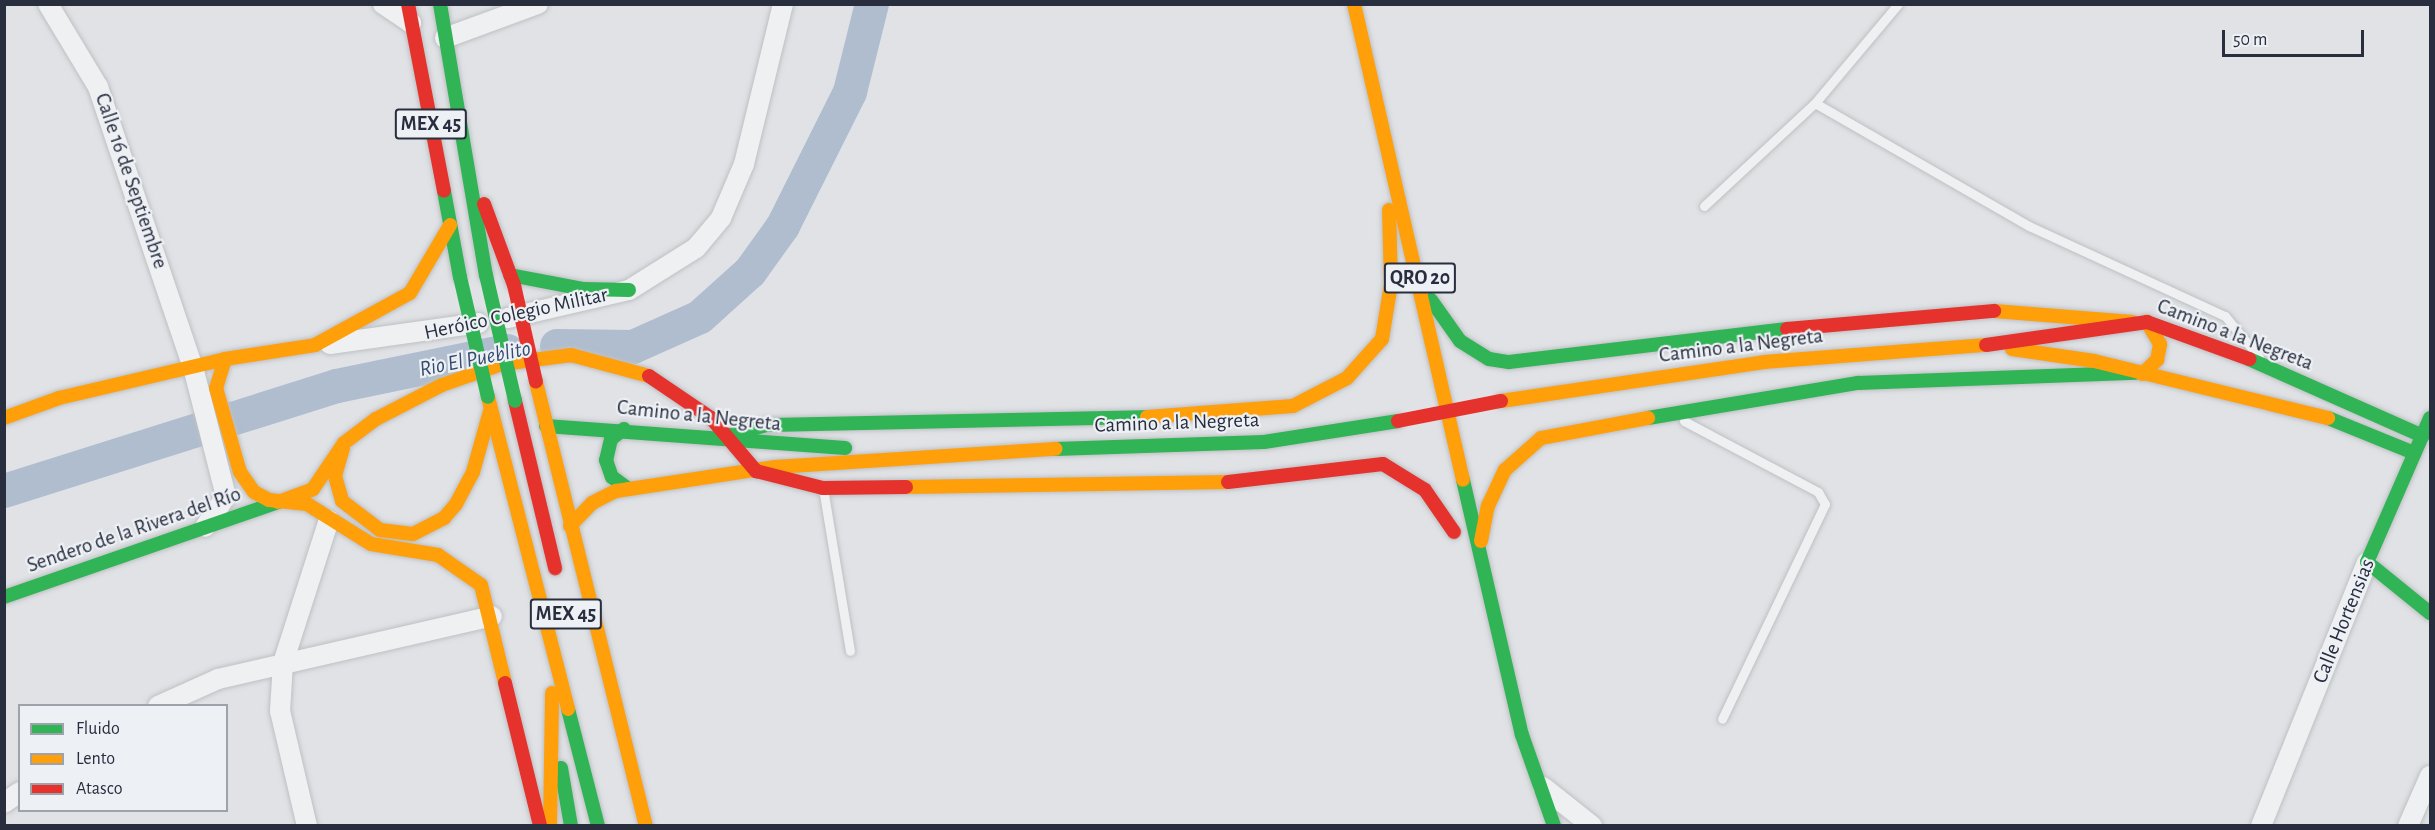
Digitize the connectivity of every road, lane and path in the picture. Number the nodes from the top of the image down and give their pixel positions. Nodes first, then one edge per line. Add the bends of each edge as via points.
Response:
1 (48, 4) edge
2 (383, 4) edge
3 (402, 4) edge
4 (538, 4) edge
5 (783, 4) edge
6 (1354, 4) edge
7 (1898, 4) edge
8 (441, 8) edge
9 (409, 14) edge
10 (445, 38) junction
11 (1815, 104) junction
12 (1361, 108) dead end
13 (472, 172) junction
14 (1704, 206) dead end
15 (1389, 210) junction
16 (450, 225) junction
17 (1419, 272) junction
18 (512, 280) junction
19 (629, 290) junction
20 (2140, 322) junction
21 (315, 345) junction
22 (1988, 345) junction
23 (225, 359) junction
24 (2264, 364) junction
25 (2139, 374) junction
26 (194, 375) junction
27 (676, 392) junction
28 (489, 403) junction
29 (1672, 414) junction
30 (4, 418) edge
31 (2430, 418) edge
32 (546, 426) junction
33 (624, 429) junction
34 (1433, 429) dead end
35 (2423, 436) junction
36 (665, 437) junction
37 (724, 437) junction
38 (344, 444) junction
39 (957, 452) junction
40 (2414, 453) junction
41 (756, 471) junction
42 (1445, 486) dead end
43 (627, 488) junction
44 (823, 488) junction
45 (278, 502) junction
46 (329, 520) junction
47 (570, 526) junction
48 (205, 528) junction
49 (1454, 532) junction
50 (1479, 552) junction
51 (1459, 553) dead end
52 (2367, 562) junction
53 (559, 583) dead end
54 (4, 597) edge
55 (2430, 613) edge
56 (492, 616) junction
57 (551, 640) junction
58 (850, 651) dead end
59 (283, 663) junction
60 (160, 704) edge
61 (552, 716) junction
62 (1722, 719) dead end
63 (2430, 776) edge
64 (1539, 783) junction
65 (18, 793) edge
66 (4, 803) edge
67 (307, 825) edge
68 (540, 825) edge
69 (550, 825) edge
70 (571, 825) edge
71 (598, 825) edge
72 (646, 825) edge
73 (1554, 825) edge
74 (1592, 825) edge
75 (2261, 825) edge
76 (2409, 825) edge

1 - 26 street, Calle 16 de Septiembre via 98,87
2 - 9 street
3 - 9 main road
4 - 10 street
5 - 19 street, Heróico Colegio Militar via 744,165 721,218 696,248
6 - 17 main road, QRO 20
7 - 11 lane
8 - 10 main road, MEX 45
9 - 16 main road, MEX 45
10 - 13 main road, MEX 45
11 - 14 lane
11 - 24 lane via 2029,226 2225,316 2247,336
12 - 15 main road, QRO 20
13 - 18 main road
13 - 53 main road, MEX 45, bridge via 486,275
15 - 34 main road, QRO 20
15 - 37 main road via 1391,284 1382,339 1347,378 1293,406 1223,415 766,425
16 - 21 main road via 410,293 388,310
16 - 28 main road, MEX 45, bridge
17 - 20 main road via 1442,320 1460,341 1489,358 1509,362 1542,362 1874,317 2006,310
17 - 50 main road, QRO 20
18 - 19 main road
18 - 32 main road, bridge
19 - 21 street, Heróico Colegio Militar via 583,304 395,339
20 - 22 main road, Camino a la Negreta
20 - 24 main road, Camino a la Negreta
20 - 25 main road via 2160,344 2157,360
21 - 23 main road
22 - 25 main road, Camino a la Negreta via 2094,361
22 - 39 main road, Camino a la Negreta, bridge via 1764,362 1264,442
23 - 26 main road
23 - 45 main road via 215,380 248,486
24 - 35 main road, Camino a la Negreta
25 - 29 main road via 1858,383
25 - 40 main road, Camino a la Negreta via 2320,415
26 - 30 main road via 59,398
26 - 48 street, Calle 16 de Septiembre via 226,496
27 - 36 main road via 675,418
27 - 37 main road, Sendero de la Rivera del Río via 711,417
27 - 38 main road, Sendero de la Rivera del Río via 644,373 571,355 521,360 442,385 376,419
28 - 38 main road via 473,472 456,504 444,518 413,534 380,530 342,501 335,476
28 - 57 main road, MEX 45
29 - 50 main road via 1567,430 1529,446 1498,480
29 - 62 lane via 1818,492 1825,504
31 - 35 main road, Calle Hortensias
32 - 33 main road, Camino a la Negreta
32 - 47 main road
33 - 36 main road, Camino a la Negreta
33 - 43 main road via 611,439 606,460 612,477
35 - 40 main road, Calle Hortensias
36 - 37 main road, Camino a la Negreta
37 - 39 main road, Camino a la Negreta via 780,446
37 - 41 main road, Sendero de la Rivera del Río
38 - 45 main road, Sendero de la Rivera del Río via 313,489
39 - 41 main road, Camino a la Negreta
40 - 52 main road, Calle Hortensias
41 - 43 main road, Camino a la Negreta
41 - 44 main road
42 - 49 main road
43 - 47 main road, Camino a la Negreta via 602,496
44 - 49 main road via 1251,482 1383,464 1425,490
44 - 58 lane
45 - 46 main road via 307,504
45 - 48 main road, Sendero de la Rivera del Río
46 - 56 main road via 371,544 450,561 481,585
46 - 59 street
47 - 72 main road
48 - 54 main road, Sendero de la Rivera del Río
49 - 51 main road
50 - 64 main road, QRO 20 via 1522,735
52 - 55 main road
52 - 75 street, Calle Hortensias
56 - 59 street
56 - 68 main road
57 - 61 main road
57 - 71 main road, MEX 45
59 - 60 street via 218,679
59 - 67 street via 280,711
61 - 69 main road
61 - 70 main road
63 - 76 street
64 - 73 main road, QRO 20
64 - 74 street
65 - 66 street

